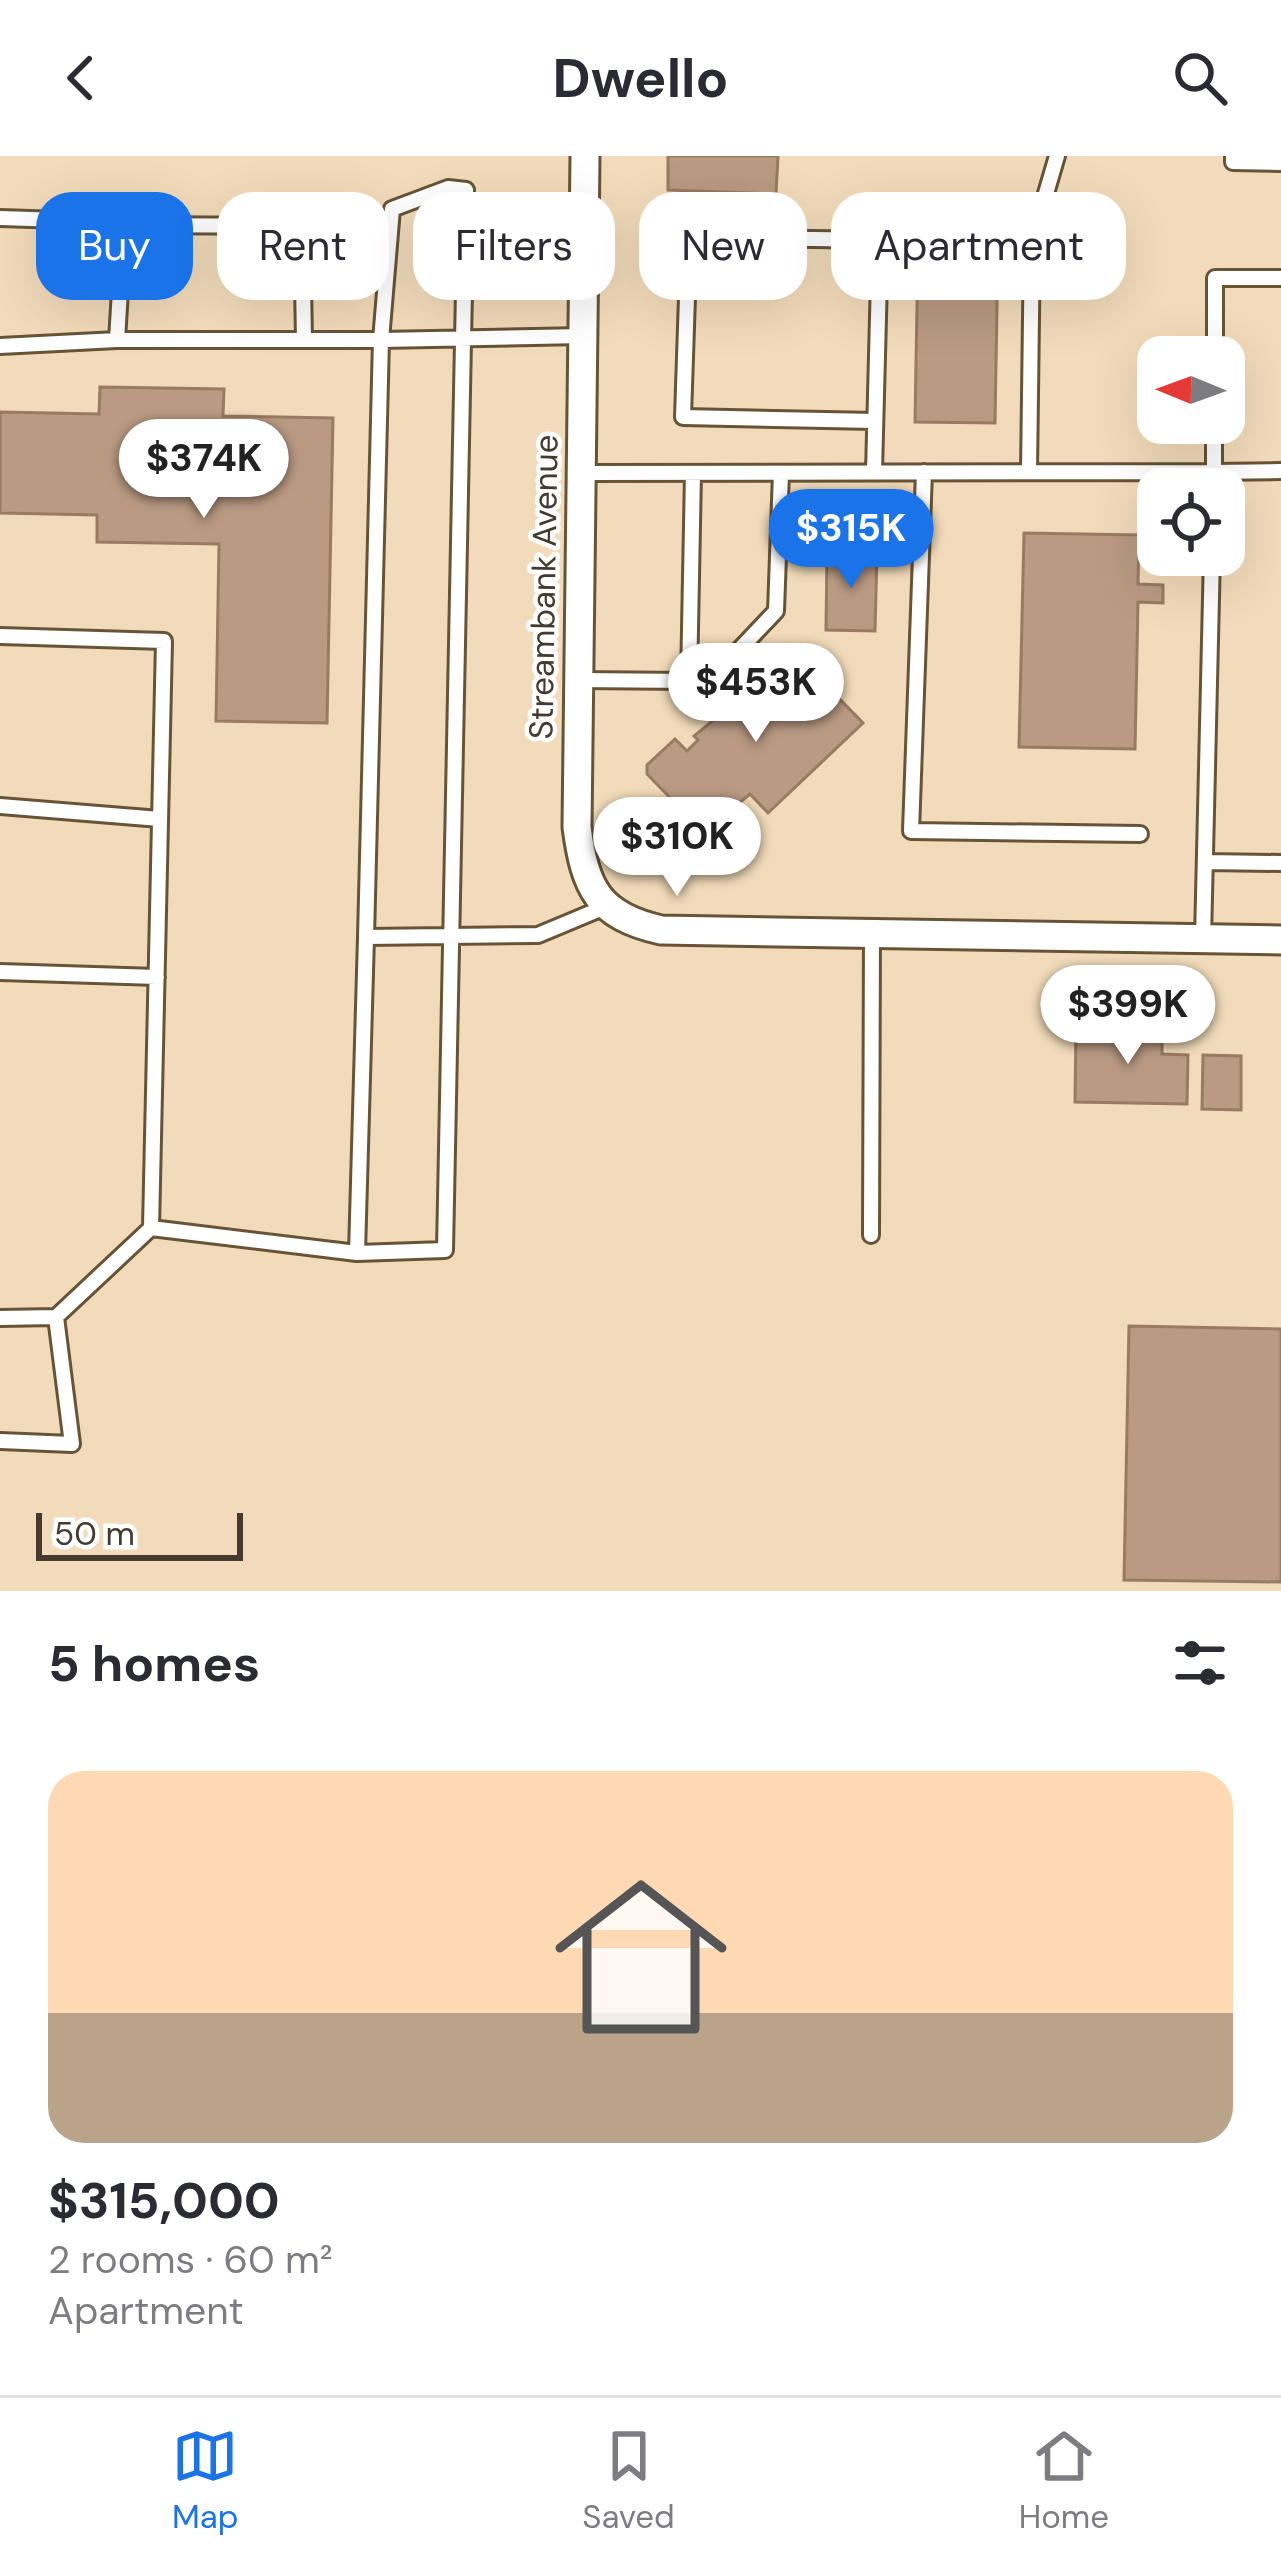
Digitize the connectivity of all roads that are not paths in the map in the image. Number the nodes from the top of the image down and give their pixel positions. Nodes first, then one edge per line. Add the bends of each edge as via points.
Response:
1 (585, 156) edge
2 (1057, 156) edge
3 (1233, 156) edge
4 (1281, 163) edge
5 (1047, 192) edge
6 (0, 218) edge
7 (36, 219) edge
8 (831, 239) edge
9 (1281, 278) edge
10 (878, 300) edge
11 (1031, 300) edge
12 (1215, 336) edge
13 (583, 337) junction
14 (464, 338) junction
15 (117, 340) junction
16 (304, 340) junction
17 (381, 340) junction
18 (0, 346) edge
19 (875, 421) junction
20 (1281, 471) edge
21 (874, 472) junction
22 (924, 472) junction
23 (1029, 472) junction
24 (1137, 472) edge
25 (1245, 472) edge
26 (581, 473) junction
27 (693, 473) junction
28 (781, 473) junction
29 (1212, 576) edge
30 (0, 636) edge
31 (578, 680) junction
32 (689, 680) junction
33 (0, 806) edge
34 (160, 819) junction
35 (1140, 834) dead end
36 (1205, 862) junction
37 (1281, 863) edge
38 (605, 907) junction
39 (872, 933) junction
40 (451, 936) junction
41 (366, 937) junction
42 (1203, 939) junction
43 (1281, 940) edge
44 (0, 972) edge
45 (157, 977) junction
46 (151, 1228) junction
47 (871, 1235) dead end
48 (357, 1253) junction
49 (56, 1317) junction
50 (0, 1318) edge
51 (0, 1441) edge

1 - 13 street, Streambank Avenue
2 - 5 lane
3 - 4 lane
6 - 7 lane
8 - 19 lane via 689,237 683,417
9 - 12 lane via 1215,278
10 - 19 lane
11 - 23 lane
13 - 14 lane
13 - 26 street, Streambank Avenue
14 - 17 lane
14 - 17 lane via 466,190 448,188 392,209
14 - 40 lane
15 - 16 lane
15 - 16 lane via 124,225 302,226
15 - 18 lane
16 - 17 lane
17 - 41 lane
19 - 21 lane
20 - 25 lane
21 - 22 lane
21 - 28 lane
22 - 23 lane
22 - 35 lane via 911,832
23 - 24 lane
26 - 27 lane
26 - 31 street, Streambank Avenue
27 - 28 lane
27 - 32 lane
28 - 32 lane via 776,611 720,670
29 - 36 lane
30 - 34 lane via 164,641
31 - 32 lane
31 - 38 street, Streambank Avenue via 577,827 584,869
33 - 34 lane
34 - 45 lane
36 - 37 lane
36 - 42 lane
38 - 39 street via 661,930
38 - 40 lane via 538,935
39 - 42 street
39 - 47 lane
40 - 41 lane
40 - 48 lane via 445,1250
41 - 48 lane
42 - 43 street
44 - 45 lane
45 - 46 lane
46 - 48 lane
46 - 49 lane
49 - 50 lane
49 - 51 lane via 72,1444

